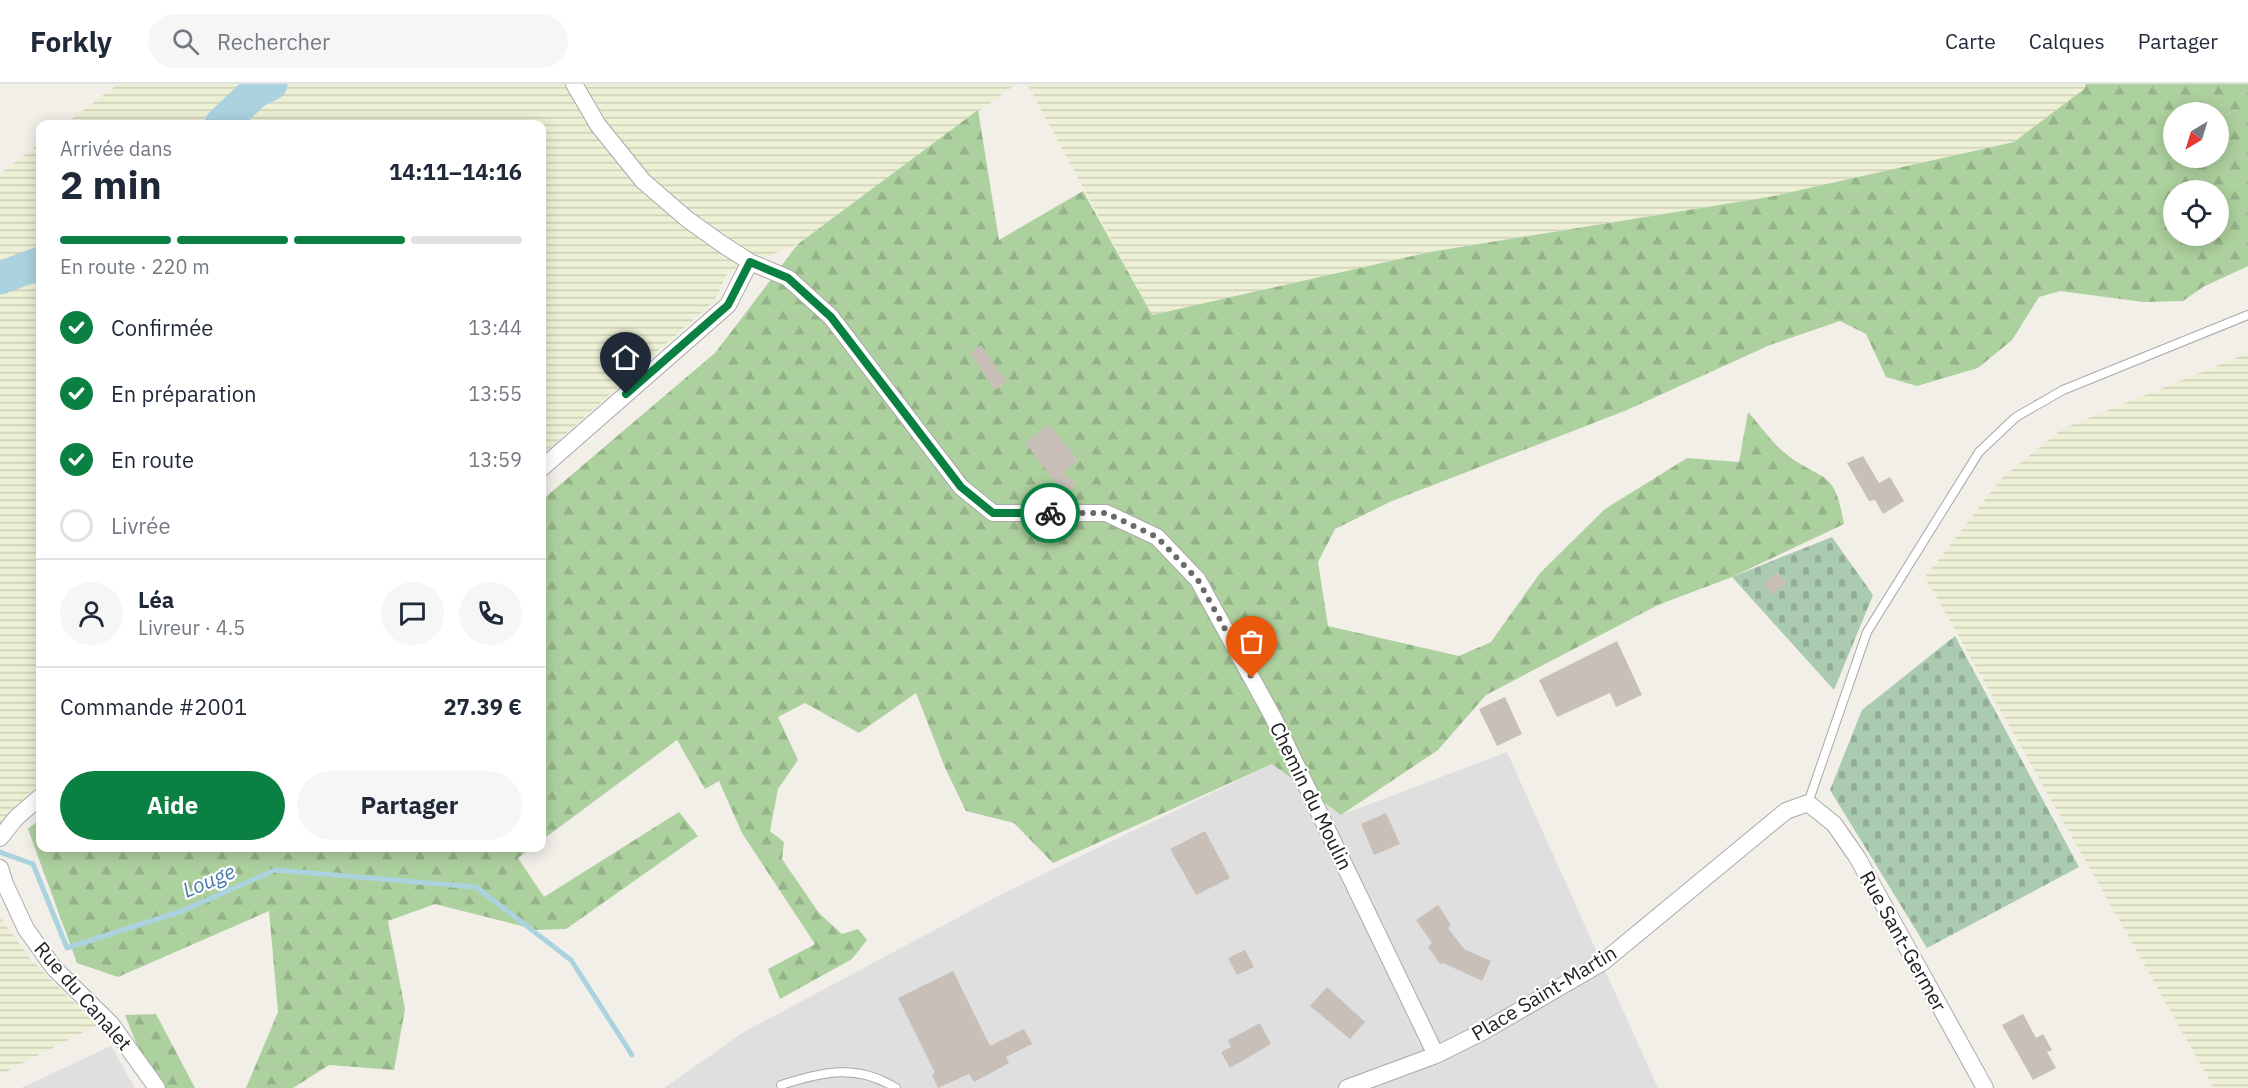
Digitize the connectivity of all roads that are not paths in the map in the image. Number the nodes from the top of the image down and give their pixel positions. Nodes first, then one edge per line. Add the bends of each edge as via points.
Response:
1 (574, 84) edge
2 (750, 262) junction
3 (2248, 315) edge
4 (546, 464) edge
5 (36, 800) edge
6 (1808, 803) junction
7 (0, 838) edge
8 (0, 868) edge
9 (1436, 1055) junction
10 (781, 1085) dead end
11 (157, 1088) edge
12 (896, 1088) edge
13 (1347, 1088) edge
14 (1985, 1088) edge

1 - 2 street, Chemin du Moulin via 598,125 644,181 687,219
2 - 4 street via 728,305
2 - 9 street, Chemin du Moulin via 788,278 831,317 961,487 993,513 1106,513 1157,537 1198,580 1273,717
3 - 6 lane via 2063,390 2016,417 1979,452 1867,632
5 - 7 street
6 - 9 street, Place Saint-Martin via 1786,811 1603,962
6 - 14 street, Rue Sant-Germer via 1834,824 1857,857
8 - 11 street, Rue du Canalet via 26,929 54,968 111,1024
9 - 13 street, Place Saint-Martin
10 - 12 lane via 842,1071 864,1072

